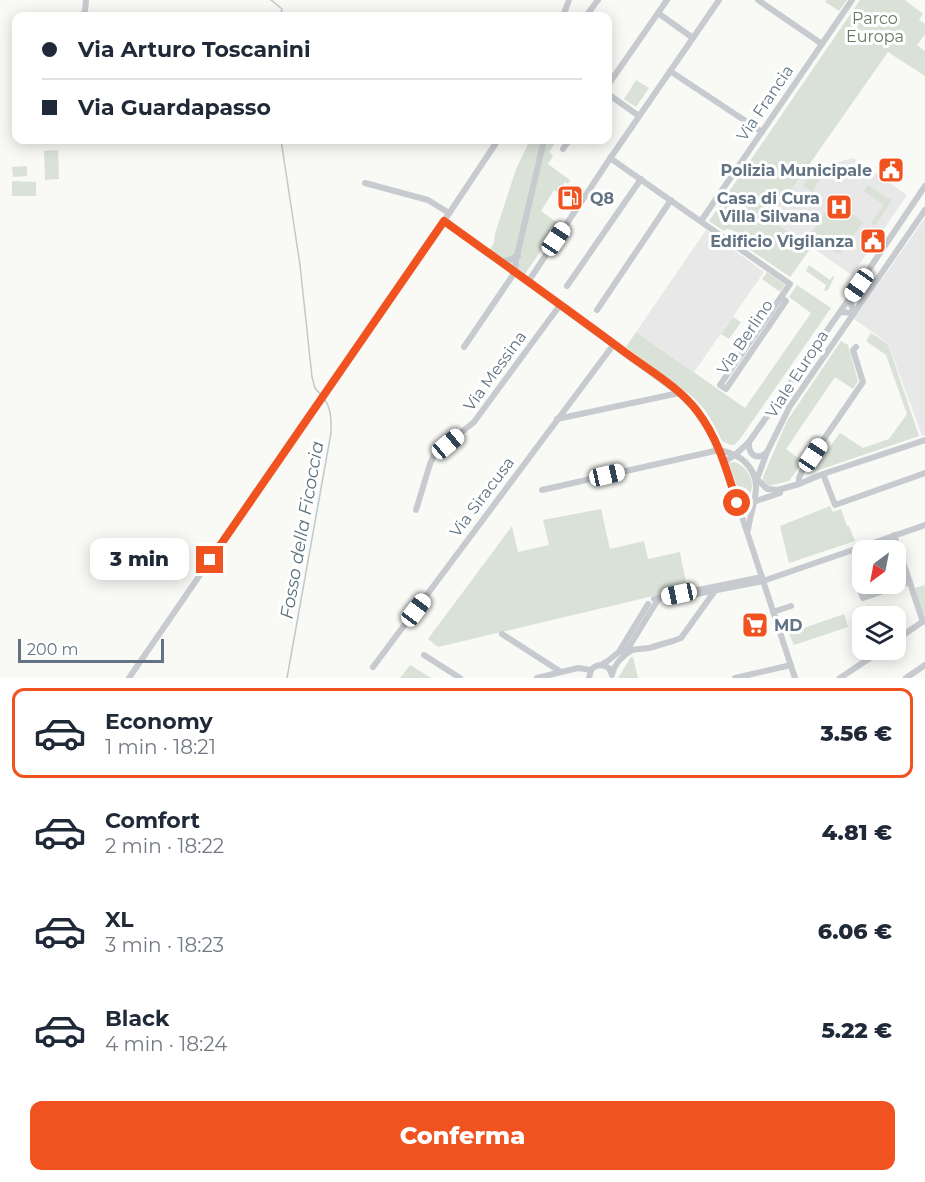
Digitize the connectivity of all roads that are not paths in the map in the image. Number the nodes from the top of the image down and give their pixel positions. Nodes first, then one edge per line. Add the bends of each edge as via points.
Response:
1 (667, 0) edge
2 (719, 0) edge
3 (758, 0) edge
4 (852, 0) edge
5 (658, 13) junction
6 (693, 38) junction
7 (822, 44) junction
8 (670, 71) junction
9 (612, 79) edge
10 (612, 97) edge
11 (639, 116) junction
12 (762, 132) junction
13 (495, 144) edge
14 (543, 144) edge
15 (566, 144) edge
16 (562, 149) dead end
17 (610, 158) junction
18 (641, 179) junction
19 (365, 183) dead end
20 (925, 186) edge
21 (671, 200) junction
22 (925, 210) edge
23 (449, 213) junction
24 (444, 221) junction
25 (701, 221) junction
26 (518, 256) junction
27 (501, 262) junction
28 (515, 272) junction
29 (528, 282) junction
30 (567, 286) dead end
31 (781, 297) junction
32 (849, 300) junction
33 (560, 305) junction
34 (597, 310) dead end
35 (840, 312) junction
36 (854, 313) junction
37 (614, 344) junction
38 (464, 347) dead end
39 (856, 347) dead end
40 (679, 393) junction
41 (557, 419) junction
42 (925, 440) edge
43 (749, 442) junction
44 (719, 450) junction
45 (766, 452) junction
46 (735, 455) junction
47 (724, 462) junction
48 (925, 473) edge
49 (823, 474) junction
50 (756, 479) junction
51 (799, 484) junction
52 (790, 486) junction
53 (542, 490) dead end
54 (754, 501) junction
55 (737, 503) junction
56 (416, 510) dead end
57 (925, 525) edge
58 (747, 533) junction
59 (894, 535) junction
60 (762, 579) junction
61 (910, 582) junction
62 (906, 583) edge
63 (714, 591) junction
64 (862, 594) edge
65 (875, 594) edge
66 (671, 599) dead end
67 (648, 604) dead end
68 (791, 606) dead end
69 (773, 612) junction
70 (645, 614) junction
71 (924, 621) edge
72 (638, 632) junction
73 (906, 633) edge
74 (502, 634) dead end
75 (649, 648) junction
76 (626, 650) junction
77 (424, 656) dead end
78 (867, 660) edge
79 (601, 665) junction
80 (791, 665) junction
81 (925, 665) edge
82 (373, 667) dead end
83 (591, 670) junction
84 (561, 672) junction
85 (612, 677) edge
86 (129, 678) edge
87 (460, 678) edge
88 (537, 678) edge
89 (589, 678) edge
90 (735, 678) edge
91 (795, 678) edge
92 (840, 678) edge
93 (906, 678) edge

1 - 5 street
2 - 6 street
3 - 7 street
4 - 7 street, Via Francia
5 - 6 street
5 - 9 street
6 - 8 street
7 - 12 street, Via Francia
8 - 11 street
8 - 12 street
10 - 11 street
11 - 17 street
12 - 25 street, Via Francia
13 - 23 street
14 - 26 street
15 - 16 street
17 - 18 street
17 - 29 street
18 - 21 street
18 - 30 street
19 - 23 street via 426,199
20 - 32 street, Viale Europa
21 - 25 street
21 - 34 street
22 - 36 street, Viale Europa
23 - 24 street
24 - 27 street
24 - 86 street
25 - 31 street, Via Berlino via 790,284
26 - 27 street
26 - 28 street
27 - 28 street
28 - 29 street
28 - 38 street
29 - 33 street
31 - 31 street, Via Berlino via 720,386 726,389 786,301
32 - 35 street, Viale Europa
32 - 36 street
33 - 37 street
33 - 56 street, Via Messina via 474,422 434,455
35 - 36 street
35 - 43 street, Viale Europa
36 - 45 street, Viale Europa via 790,406
37 - 40 street
37 - 41 street, Via Siracusa
39 - 51 street via 863,382 801,472
40 - 41 street
40 - 44 street via 701,416
41 - 82 street, Via Siracusa
42 - 49 street
43 - 45 street via 753,456
43 - 46 street, Viale Europa
44 - 46 street
44 - 47 street
44 - 53 street
45 - 50 street, Viale Europa
46 - 47 street, Viale Europa
46 - 50 street via 749,466
47 - 55 street
48 - 49 street via 835,505
49 - 51 street
50 - 52 street via 770,490
50 - 54 street, Viale Europa
51 - 52 street
52 - 54 street
54 - 55 street
54 - 58 street, Viale Europa
55 - 58 street
57 - 59 street
58 - 60 street
59 - 60 street
59 - 61 street
60 - 63 street
60 - 69 street
60 - 70 street via 657,598
61 - 62 street
61 - 71 street
63 - 66 street
63 - 75 street via 681,638
64 - 65 street via 863,598
67 - 70 street
68 - 69 street
69 - 80 street
70 - 72 street
70 - 76 street
71 - 73 street
72 - 75 street via 639,640
72 - 76 street
74 - 84 street
75 - 76 street
76 - 79 street
76 - 85 street
77 - 87 street
78 - 92 street
79 - 83 street
79 - 85 street via 609,668
80 - 90 street
80 - 91 street
81 - 93 street
83 - 84 street
83 - 89 street
84 - 88 street

